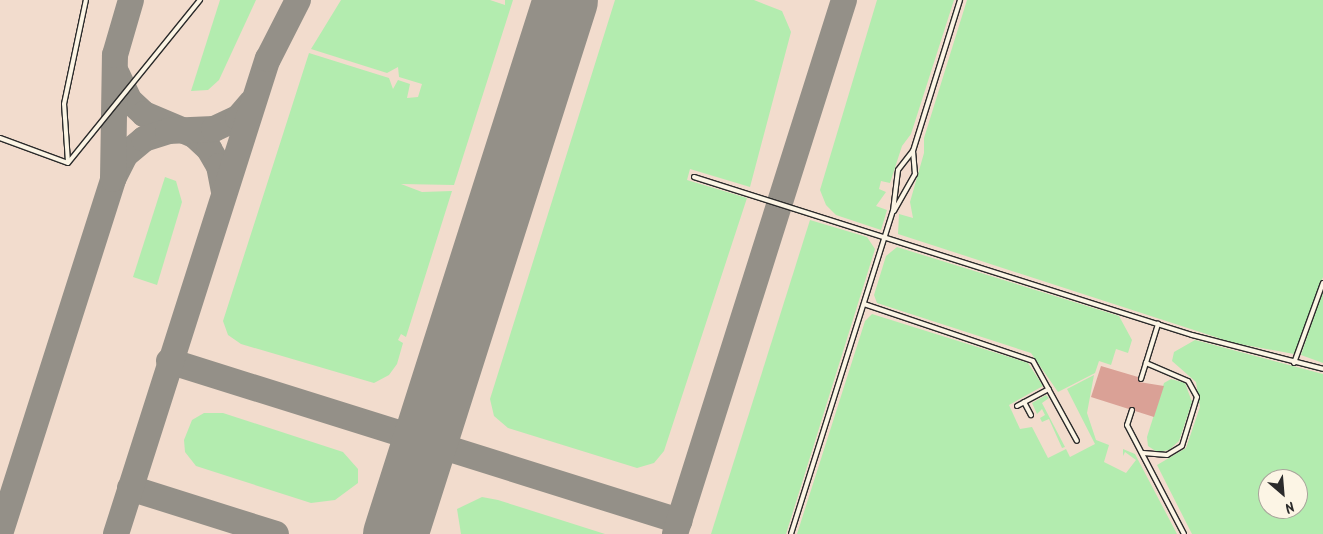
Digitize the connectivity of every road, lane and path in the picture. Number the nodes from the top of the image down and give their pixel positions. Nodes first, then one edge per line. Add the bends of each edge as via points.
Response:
1 (86, 0) edge
2 (200, 0) edge
3 (960, 0) edge
4 (0, 138) edge
5 (912, 151) junction
6 (68, 163) junction
7 (694, 177) dead end
8 (894, 211) junction
9 (885, 238) junction
10 (1323, 283) edge
11 (864, 304) junction
12 (1158, 324) junction
13 (1294, 362) junction
14 (1146, 363) junction
15 (1323, 369) edge
16 (1141, 378) dead end
17 (1050, 389) junction
18 (1024, 402) junction
19 (1017, 406) dead end
20 (1132, 410) dead end
21 (1031, 415) dead end
22 (1077, 441) dead end
23 (1143, 453) junction
24 (791, 534) edge
25 (1184, 534) edge

1 - 6 lane via 64,104
2 - 6 lane
3 - 5 lane
4 - 6 lane
5 - 8 lane via 898,170
5 - 8 lane via 915,174
7 - 9 lane
8 - 9 lane
9 - 11 lane
9 - 12 lane
10 - 13 lane
11 - 17 lane via 1028,357
11 - 24 lane
12 - 13 lane
12 - 14 lane
13 - 15 lane
14 - 16 lane
14 - 23 lane via 1188,381 1197,397 1182,446 1167,456
17 - 18 lane
17 - 22 lane
18 - 19 lane
18 - 21 lane
20 - 23 lane via 1127,426
23 - 25 lane

